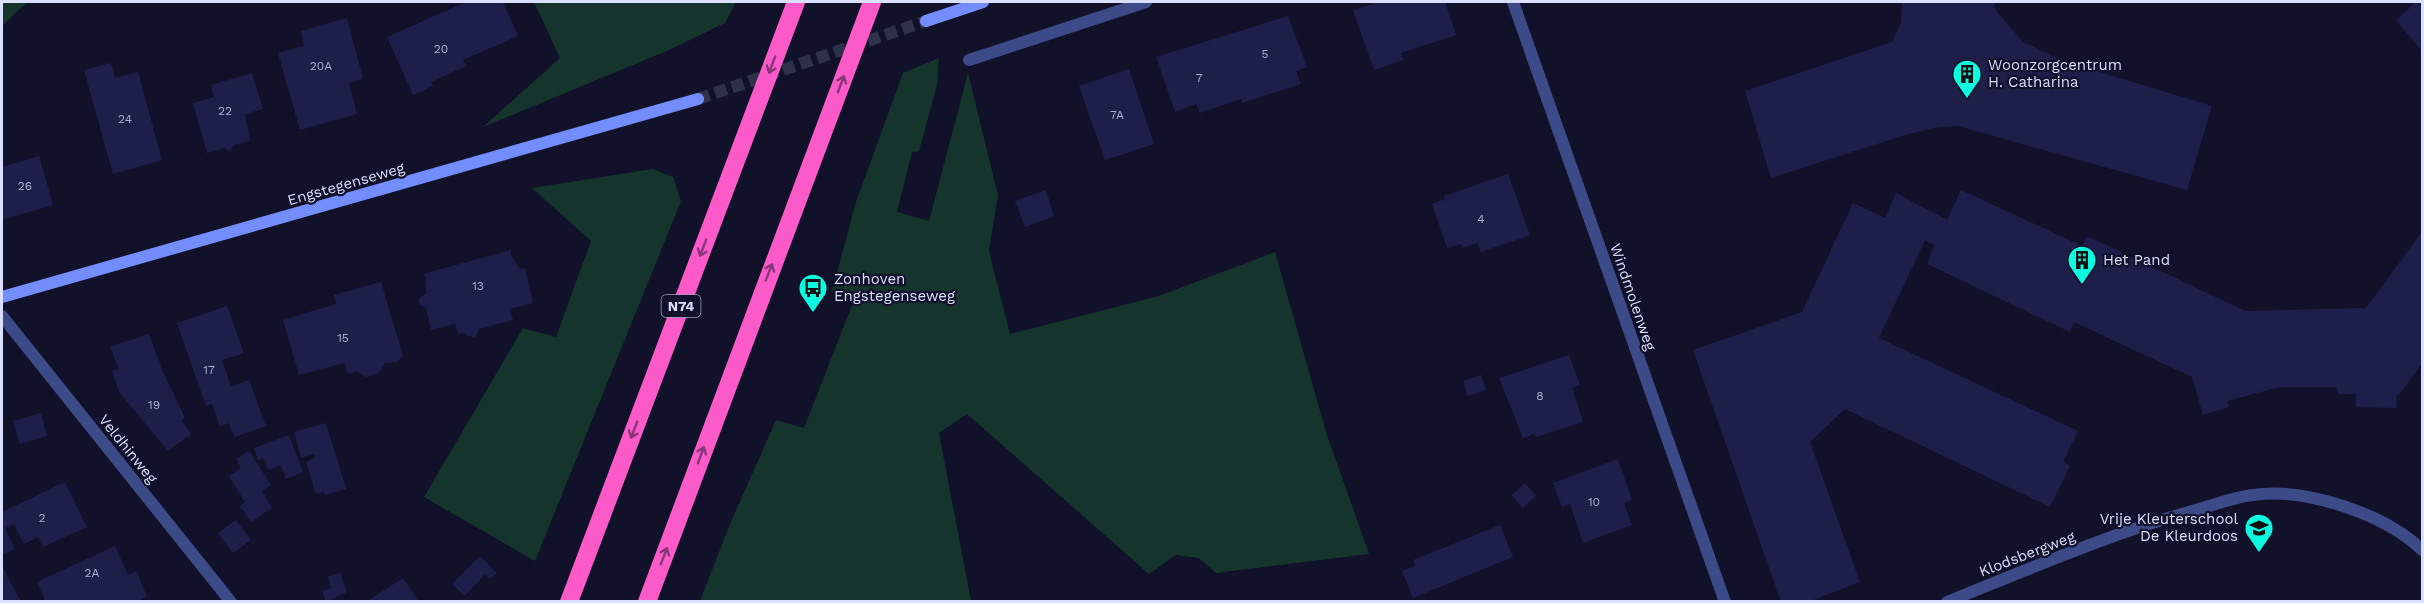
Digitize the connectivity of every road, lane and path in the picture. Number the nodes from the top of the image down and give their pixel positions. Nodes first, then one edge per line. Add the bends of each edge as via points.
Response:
1 (796, 2) edge
2 (872, 2) edge
3 (983, 2) edge
4 (1146, 2) edge
5 (1513, 2) edge
6 (926, 21) tunnel mouth
7 (969, 60) dead end
8 (698, 99) tunnel mouth
9 (2, 297) edge
10 (2, 316) edge
11 (2422, 550) edge
12 (231, 602) edge
13 (569, 602) edge
14 (647, 602) edge
15 (1725, 602) edge
16 (1947, 602) edge

1 -> 13 highway, N74
14 -> 2 highway
3 - 6 street
4 - 7 street
5 - 15 street, Windmolenweg
8 - 9 street, Engstegenseweg
10 - 12 street, Veldhinweg
11 - 16 street, Klodsbergweg via 2371,517 2311,497 2254,494 2145,524

